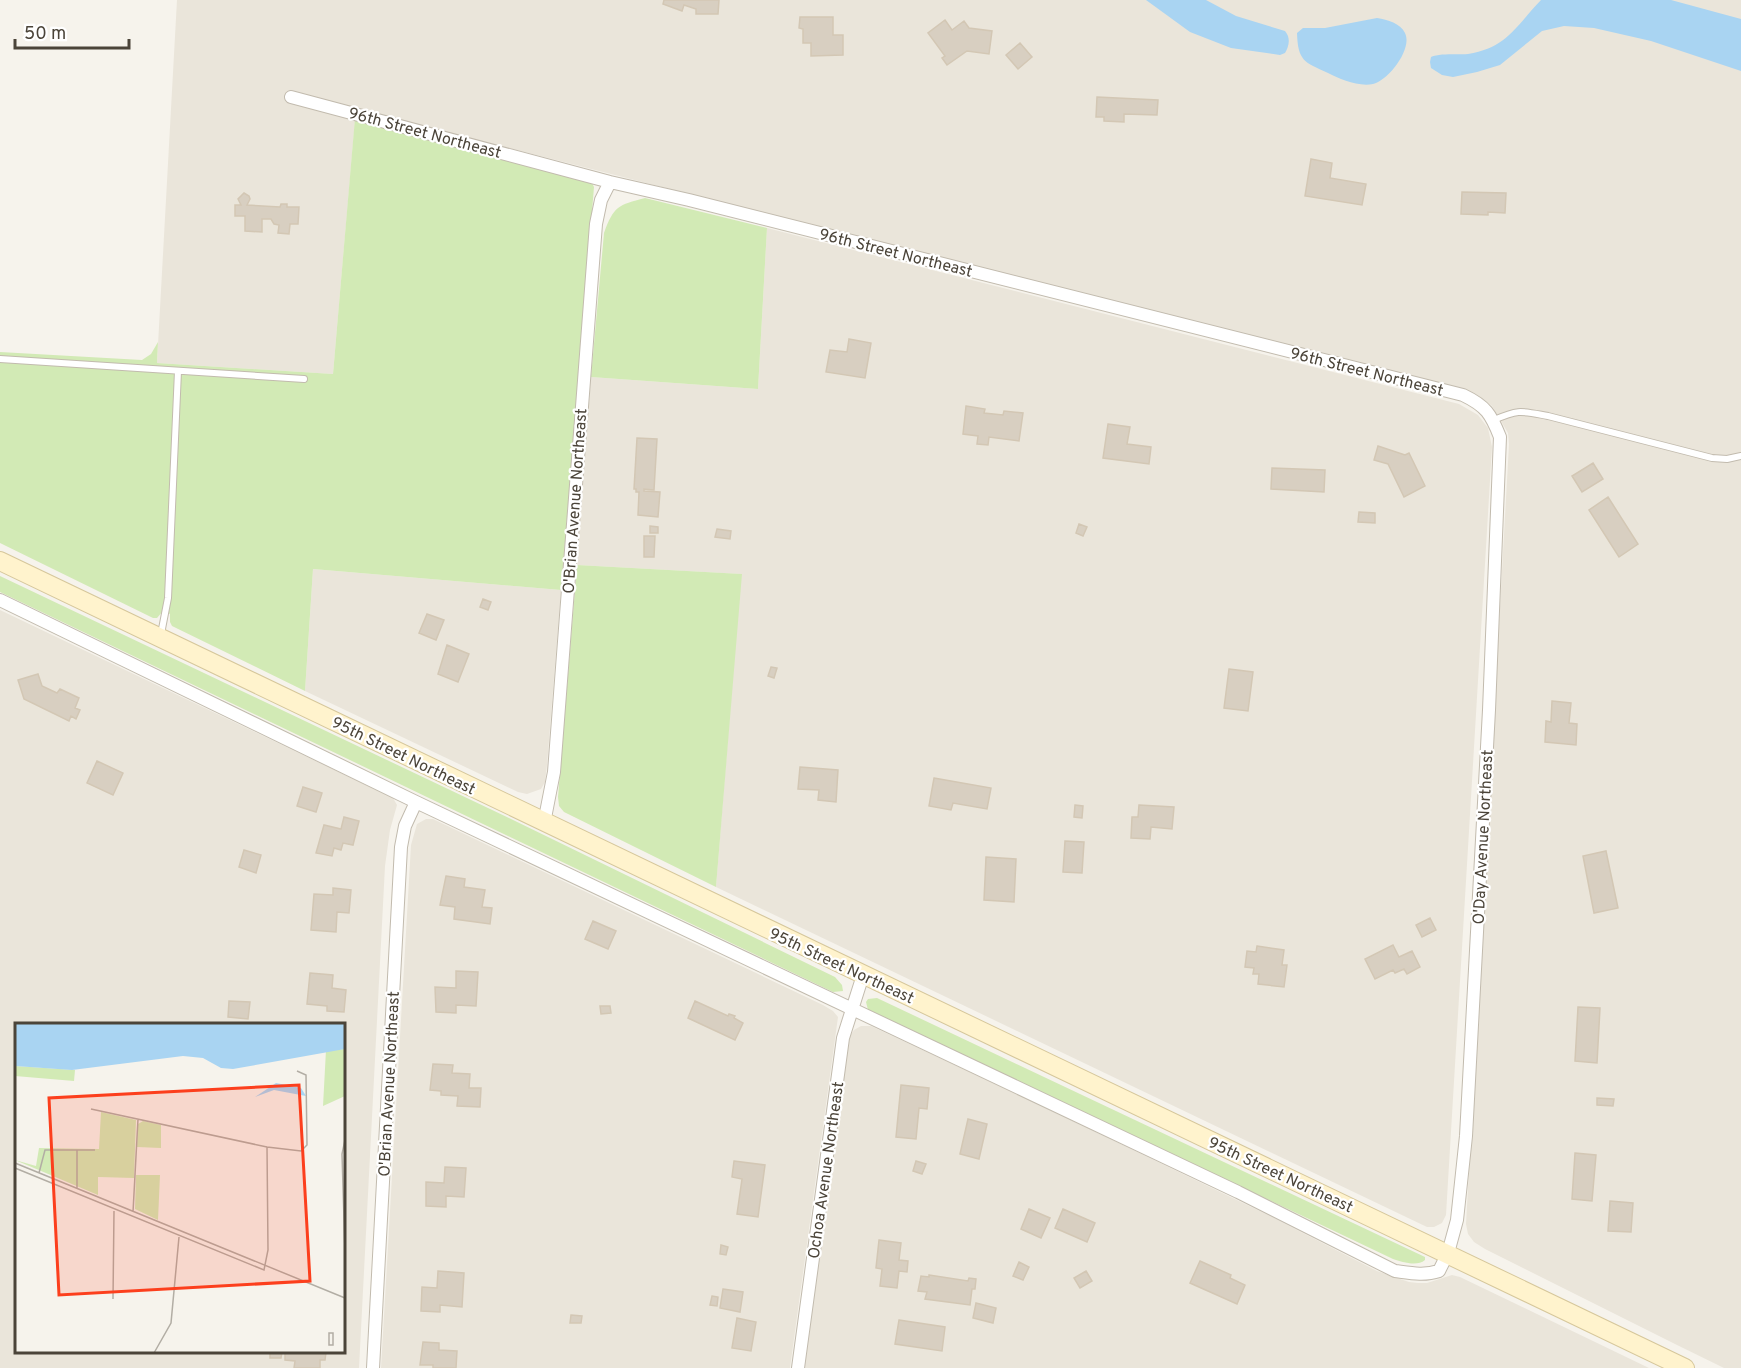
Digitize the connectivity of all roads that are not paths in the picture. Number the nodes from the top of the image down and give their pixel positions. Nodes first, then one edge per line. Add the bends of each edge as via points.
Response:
1 (291, 97) dead end
2 (610, 182) junction
3 (0, 359) edge
4 (178, 371) junction
5 (304, 379) dead end
6 (1494, 420) junction
7 (1741, 456) edge
8 (0, 561) edge
9 (0, 600) edge
10 (160, 638) junction
11 (416, 802) junction
12 (544, 823) junction
13 (863, 975) junction
14 (851, 1009) junction
15 (1449, 1253) junction
16 (373, 1368) edge
17 (798, 1368) edge
18 (1685, 1368) edge

1 - 2 street, 96th Street Northeast
2 - 6 street, 96th Street Northeast via 1463,396 1478,402
2 - 12 street, O'Brian Avenue Northeast via 596,224 554,772
3 - 4 lane
4 - 5 lane
4 - 10 lane via 168,598
6 - 7 lane via 1520,411 1712,458
6 - 15 street, O'Day Avenue Northeast via 1500,437 1466,1136 1457,1220
8 - 10 main road, 95th Street Northeast
9 - 11 street
10 - 12 main road, 95th Street Northeast
11 - 14 street
11 - 16 street, O'Brian Avenue Northeast via 401,847
12 - 13 main road, 95th Street Northeast
13 - 14 street, Ochoa Avenue Northeast
13 - 15 main road, 95th Street Northeast
14 - 15 street via 1228,1187 1395,1271 1439,1271
14 - 17 street, Ochoa Avenue Northeast via 843,1038
15 - 18 main road, 95th Street Northeast

